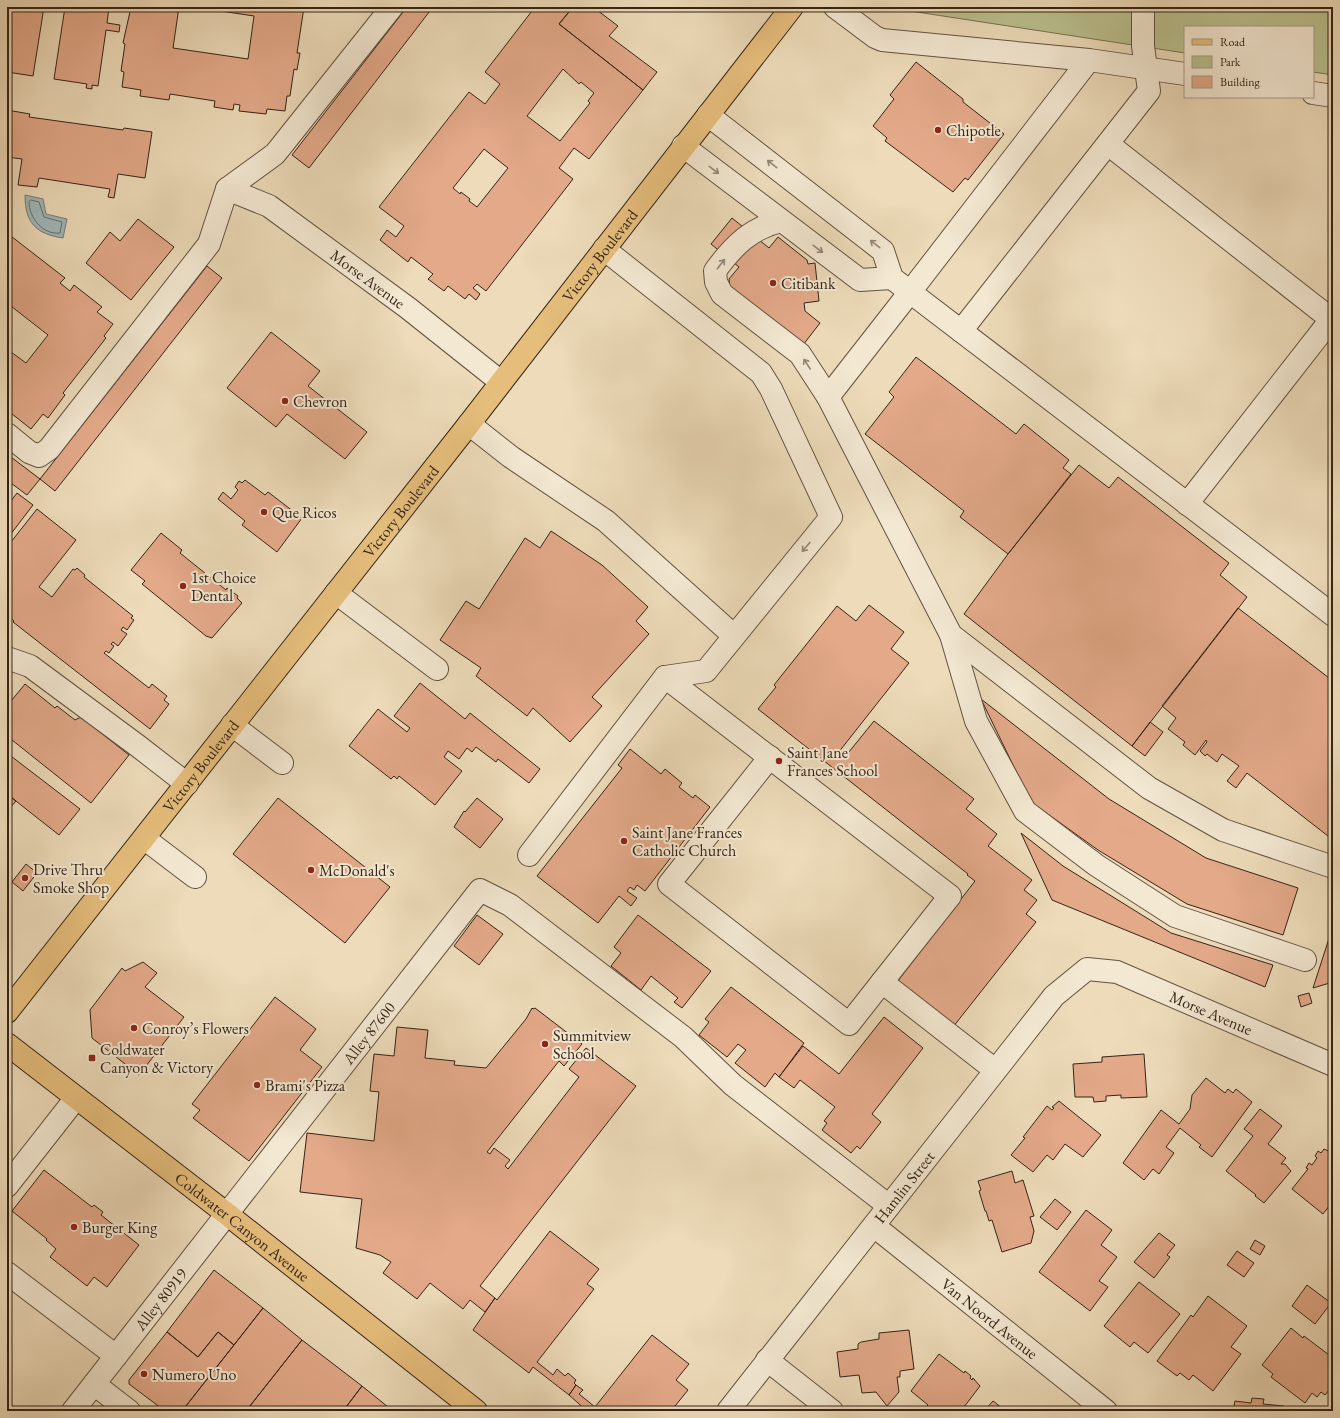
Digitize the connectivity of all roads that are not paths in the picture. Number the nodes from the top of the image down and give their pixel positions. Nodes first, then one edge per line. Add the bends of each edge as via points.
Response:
1 (392, 7) edge
2 (792, 7) edge
3 (835, 7) edge
4 (1143, 7) edge
5 (1089, 60) junction
6 (1146, 69) junction
7 (1184, 74) edge
8 (1314, 93) edge
9 (1333, 96) edge
10 (708, 115) junction
11 (1108, 144) junction
12 (683, 146) junction
13 (227, 189) junction
14 (781, 221) junction
15 (604, 249) junction
16 (892, 278) junction
17 (910, 292) junction
18 (1332, 318) edge
19 (961, 331) junction
20 (501, 382) junction
21 (828, 397) junction
22 (469, 424) junction
23 (7, 434) edge
24 (1187, 504) junction
25 (336, 593) junction
26 (1333, 615) edge
27 (733, 635) junction
28 (951, 635) junction
29 (7, 658) edge
30 (436, 669) dead end
31 (665, 677) junction
32 (232, 725) junction
33 (770, 757) junction
34 (282, 763) dead end
35 (187, 784) junction
36 (145, 839) junction
37 (529, 855) dead end
38 (1333, 867) edge
39 (195, 877) dead end
40 (1305, 960) dead end
41 (1087, 969) joint
42 (882, 982) junction
43 (7, 1012) edge
44 (7, 1044) edge
45 (1333, 1065) edge
46 (995, 1070) junction
47 (76, 1098) junction
48 (7, 1186) edge
49 (890, 1206) junction
50 (227, 1214) junction
51 (874, 1226) junction
52 (7, 1273) edge
53 (116, 1356) junction
54 (767, 1360) junction
55 (94, 1384) junction
56 (73, 1411) edge
57 (129, 1411) edge
58 (476, 1411) edge
59 (728, 1411) edge
60 (832, 1411) edge
61 (1106, 1411) edge

1 - 13 street via 275,154
2 - 10 main road, Victory Boulevard
3 - 5 street via 882,40
4 - 6 street
5 - 6 street
5 - 17 street
6 - 7 street
6 - 11 street via 1149,91
8 - 9 street
10 - 12 main road, Victory Boulevard
16 -> 10 street via 883,251
11 - 18 street
11 - 19 street
12 -> 14 street
12 - 15 main road, Victory Boulevard
13 - 20 street, Morse Avenue via 269,206 408,308
13 - 23 street via 209,244 49,449 39,456 29,452
14 -> 16 street via 860,280
21 -> 14 street via 800,354 722,294 716,282 715,271 737,244 757,229
15 - 20 main road, Victory Boulevard
15 -> 27 street via 761,373 831,517
16 - 17 street
17 - 19 street
17 - 21 street
18 - 24 street
19 - 24 street
20 - 22 main road, Victory Boulevard
21 - 28 street
22 - 25 main road, Victory Boulevard
22 - 27 street via 512,457 606,521
24 - 26 street
25 - 30 street
25 - 32 main road, Victory Boulevard
27 - 31 street via 706,671
28 - 38 street via 1149,788 1223,830
28 - 40 street via 976,721 1025,811 1096,866 1175,916
29 - 35 street via 30,666
31 - 33 street
31 - 37 street
32 - 34 street
32 - 35 main road, Victory Boulevard
33 - 42 street via 950,896
33 - 42 street via 669,884 849,1024
35 - 36 main road, Victory Boulevard
36 - 39 street
36 - 43 main road, Victory Boulevard
41 - 45 street, Morse Avenue via 1118,972
41 - 46 street, Hamlin Street via 1054,996
42 - 46 street
44 - 47 main road, Coldwater Canyon Avenue
46 - 49 street, Hamlin Street
47 - 48 street
47 - 50 main road, Coldwater Canyon Avenue
49 - 50 street, Alley 87600 via 733,1085 670,1028 510,905 480,890
49 - 51 street, Hamlin Street
50 - 53 street, Alley 80919
50 - 58 main road, Coldwater Canyon Avenue
51 - 54 street, Hamlin Street
51 - 61 street, Van Noord Avenue
52 - 53 street
53 - 55 street, Alley 80919
54 - 59 street, Hamlin Street
54 - 60 street
55 - 56 street, Alley 80919
55 - 57 street

